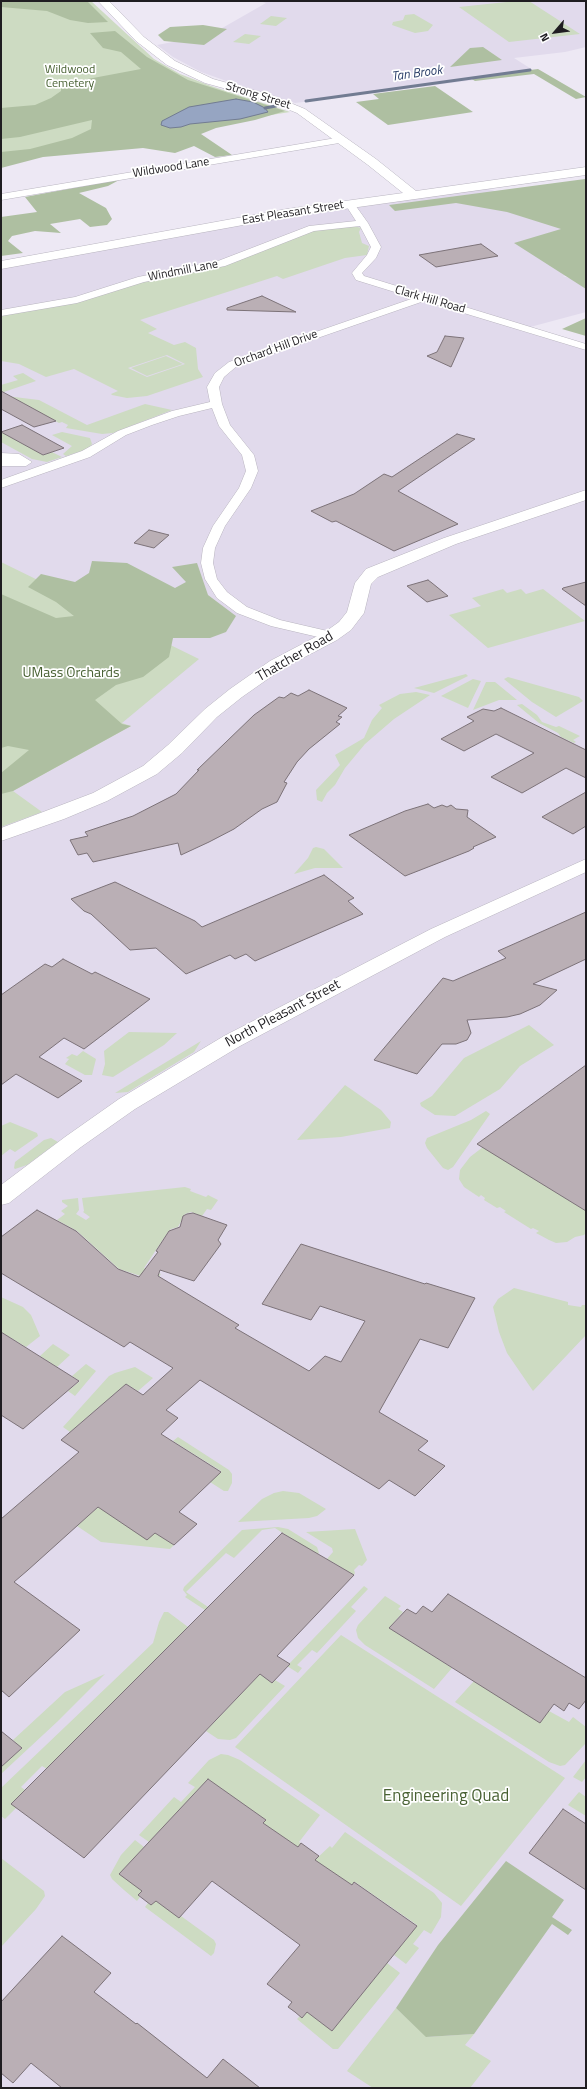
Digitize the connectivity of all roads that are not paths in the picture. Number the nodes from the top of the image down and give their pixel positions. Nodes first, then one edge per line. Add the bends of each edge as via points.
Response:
1 (103, 1) edge
2 (342, 140) junction
3 (585, 172) edge
4 (413, 195) junction
5 (1, 197) edge
6 (350, 204) junction
7 (363, 223) junction
8 (1, 264) edge
9 (423, 298) junction
10 (1, 313) edge
11 (586, 348) edge
12 (216, 404) junction
13 (1, 457) edge
14 (1, 462) edge
15 (1, 484) edge
16 (586, 495) edge
17 (331, 636) junction
18 (1, 835) edge
19 (586, 865) edge
20 (1, 1198) edge

1 - 2 main road, Strong Street via 140,39 170,63 216,83 287,104 308,115
2 - 4 main road, Strong Street
2 - 5 street, Wildwood Lane
3 - 4 main road, East Pleasant Street
4 - 6 main road, East Pleasant Street
6 - 7 street, Clark Hill Road
6 - 8 main road, East Pleasant Street
7 - 9 street, Clark Hill Road via 376,250 357,275 372,283
7 - 10 street, Windmill Lane via 312,228 221,264 142,279 77,300
9 - 11 street, Clark Hill Road
9 - 12 street, Orchard Hill Drive via 233,364 215,381 213,392
12 - 15 street via 176,413 139,426 86,454
12 - 17 street, Orchard Hill Drive via 226,429 248,455 252,471 245,488 219,526 209,548 208,571 214,584 227,600 253,615
13 - 14 street via 8,459 15,456 26,462
16 - 17 main road, Thatcher Road via 450,541 372,573 362,583 355,613 345,626
17 - 18 main road, Thatcher Road via 276,665 236,693 211,713 167,757 130,782 72,810
19 - 20 main road, North Pleasant Street via 438,933 232,1041 127,1104

